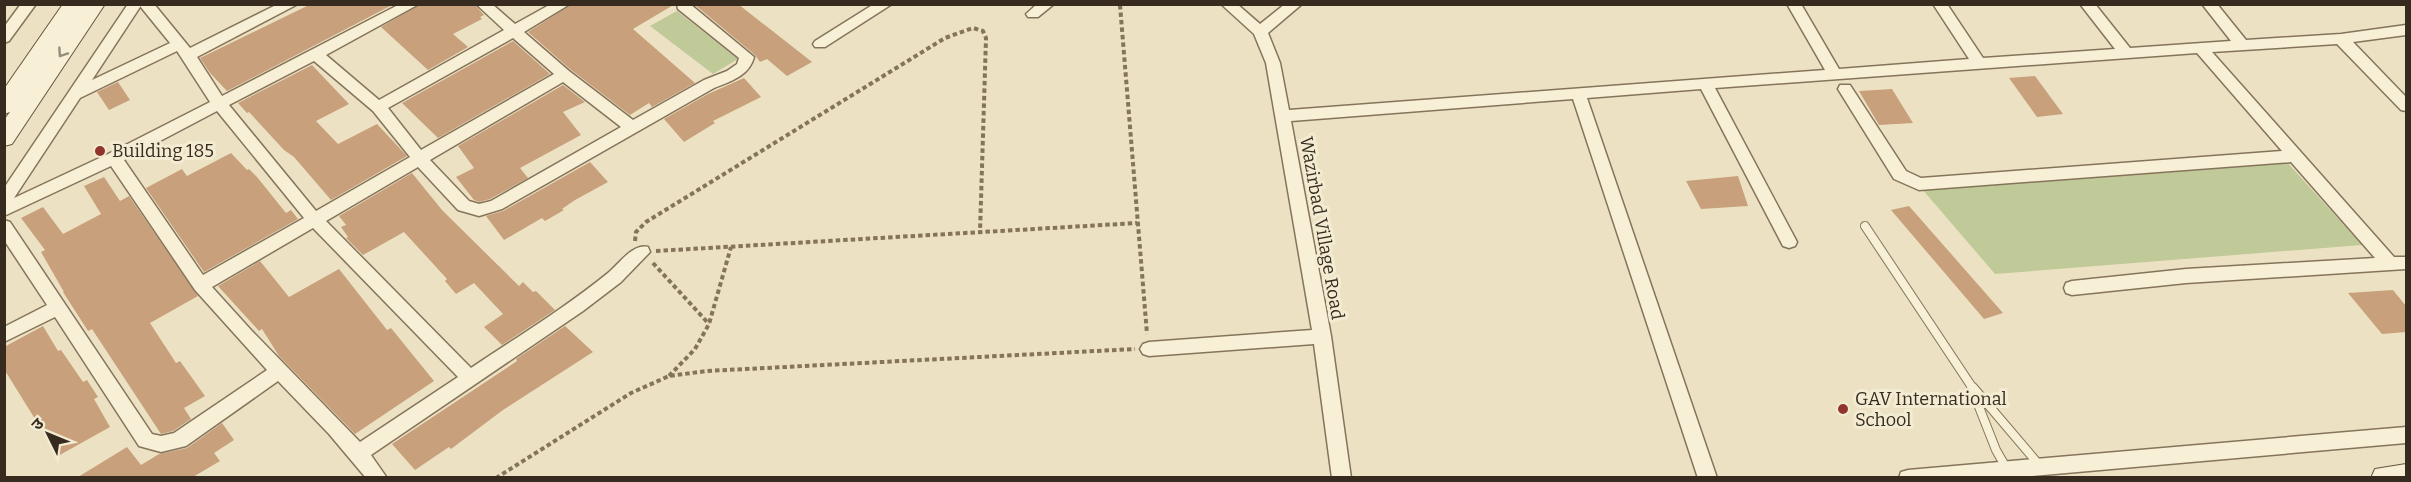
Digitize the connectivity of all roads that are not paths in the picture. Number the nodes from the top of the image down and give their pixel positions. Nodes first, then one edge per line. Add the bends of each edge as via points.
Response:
1 (29, 4) edge
2 (74, 4) edge
3 (95, 4) edge
4 (135, 4) edge
5 (146, 4) edge
6 (291, 4) edge
7 (412, 4) edge
8 (483, 4) edge
9 (563, 4) edge
10 (885, 4) edge
11 (1047, 4) edge
12 (1228, 4) edge
13 (1295, 4) edge
14 (1794, 4) edge
15 (1940, 4) edge
16 (2087, 4) edge
17 (2209, 4) edge
18 (683, 6) dead end
19 (1033, 14) dead end
20 (9, 26) edge
21 (513, 30) junction
22 (2406, 30) edge
23 (1260, 32) junction
24 (4, 38) edge
25 (2341, 39) junction
26 (820, 44) dead end
27 (2242, 45) junction
28 (2199, 47) junction
29 (183, 50) junction
30 (2126, 53) junction
31 (316, 54) junction
32 (1979, 63) junction
33 (1835, 74) junction
34 (564, 75) junction
35 (1705, 83) junction
36 (1845, 89) joint
37 (1578, 93) junction
38 (75, 94) junction
39 (219, 104) junction
40 (4, 106) edge
41 (2406, 106) edge
42 (378, 107) junction
43 (1282, 116) junction
44 (632, 128) junction
45 (4, 138) edge
46 (2295, 156) junction
47 (114, 158) junction
48 (418, 158) junction
49 (4, 201) edge
50 (4, 210) edge
51 (314, 219) junction
52 (4, 226) edge
53 (1865, 226) dead end
54 (1789, 242) dead end
55 (642, 252) road end
56 (2398, 264) edge
57 (201, 285) junction
58 (2072, 288) dead end
59 (59, 307) junction
60 (4, 335) edge
61 (1322, 336) junction
62 (1149, 349) road end
63 (279, 371) junction
64 (468, 377) junction
65 (1970, 384) junction
66 (2406, 435) edge
67 (359, 453) junction
68 (2041, 467) junction
69 (2009, 474) edge
70 (2406, 476) edge
71 (378, 477) edge
72 (1342, 477) edge
73 (1708, 477) edge
74 (1908, 477) edge
75 (2385, 477) edge

1 - 20 street
2 - 40 main road
3 -> 45 main road
4 - 38 street
5 - 29 street
6 - 29 street
7 - 31 street
8 - 21 street
9 - 21 street
10 - 26 street
11 - 19 street
12 - 23 street
13 - 23 street
14 - 33 street
15 - 32 street
16 - 30 street
17 - 27 street
18 - 44 street via 747,57 746,63
20 - 24 street
21 - 34 street
21 - 42 street
22 - 25 street
23 - 43 street, Wazirbad Village Road via 1274,63
25 - 27 street
25 - 41 street
27 - 28 street
28 - 30 street
28 - 46 street
29 - 38 street
29 - 39 street
30 - 32 street
31 - 39 street
31 - 42 street
32 - 33 street
33 - 35 street
33 - 36 lane
34 - 44 street
34 - 48 street
35 - 37 street
35 - 54 street
36 - 46 street via 1900,175 1919,184
37 - 43 street
37 - 73 street
38 - 49 street
39 - 47 street
39 - 51 street
42 - 48 street
43 - 61 street, Wazirbad Village Road
44 - 48 street via 496,205 479,210 464,206
46 - 56 street
47 - 50 street
47 - 57 street
48 - 51 street
51 - 57 street
51 - 64 street
52 - 59 street
53 - 65 lane
55 - 64 street via 577,306
56 - 58 street via 2186,276
57 - 63 street
59 - 60 street
59 - 63 street via 146,440 161,444 178,440
61 - 62 street
61 - 72 street, Wazirbad Village Road
63 - 67 street
64 - 67 street
65 - 68 lane
65 - 69 lane via 1995,450
66 - 68 street
67 - 71 street
68 - 69 street
69 - 74 street
70 - 75 main road

